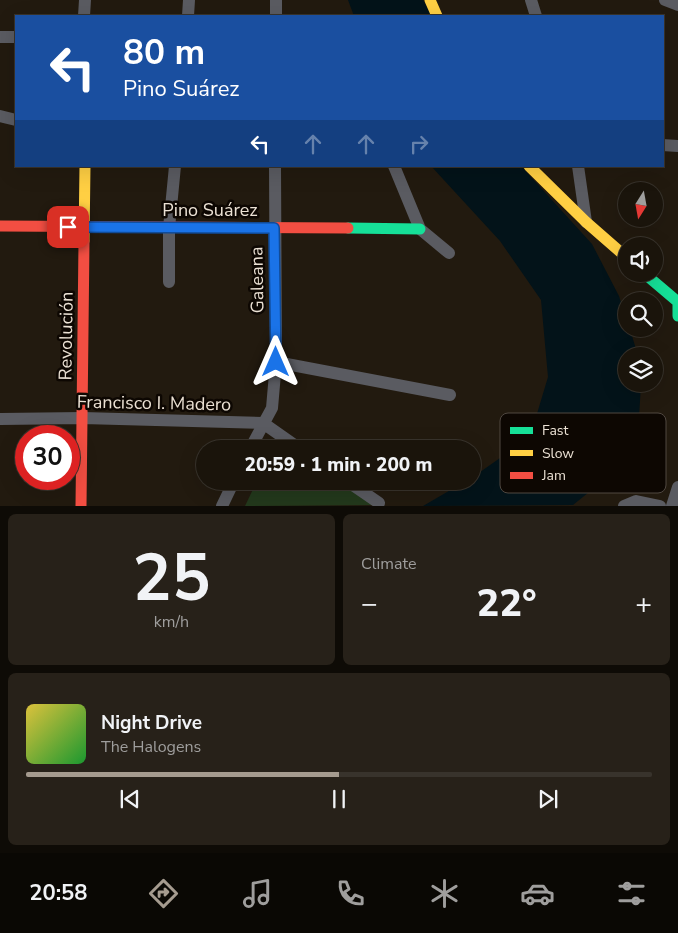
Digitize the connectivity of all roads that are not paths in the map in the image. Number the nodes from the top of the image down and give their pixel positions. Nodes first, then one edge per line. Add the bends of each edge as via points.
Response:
1 (85, 0) edge
2 (189, 0) edge
3 (276, 0) edge
4 (430, 0) edge
5 (531, 0) edge
6 (665, 0) edge
7 (678, 4) edge
8 (84, 15) edge
9 (188, 15) edge
10 (276, 15) edge
11 (437, 15) edge
12 (536, 15) edge
13 (0, 37) edge
14 (15, 37) edge
15 (0, 116) edge
16 (15, 120) edge
17 (664, 145) edge
18 (678, 146) edge
19 (85, 167) edge
20 (175, 167) edge
21 (275, 167) edge
22 (394, 167) edge
23 (530, 167) edge
24 (578, 167) edge
25 (586, 222) junction
26 (0, 226) edge
27 (84, 227) junction
28 (169, 228) junction
29 (274, 228) junction
30 (420, 229) junction
31 (618, 250) edge
32 (448, 253) dead end
33 (169, 282) dead end
34 (654, 282) edge
35 (678, 292) edge
36 (678, 302) edge
37 (678, 316) edge
38 (276, 362) junction
39 (450, 395) dead end
40 (83, 418) junction
41 (0, 419) edge
42 (263, 423) junction
43 (254, 440) edge
44 (287, 440) edge
45 (678, 487) edge
46 (230, 490) edge
47 (360, 490) edge
48 (379, 503) dead end
49 (81, 506) edge
50 (222, 506) edge
51 (624, 506) edge
52 (660, 506) edge
53 (672, 506) edge

1 - 8 street
2 - 9 street
3 - 10 street
4 - 11 street
5 - 12 street
6 - 7 street
13 - 14 street
15 - 16 street
17 - 18 street
19 - 27 street, Revolución
20 - 28 street
21 - 29 street, Galeana
22 - 30 street
23 - 25 street
24 - 25 street
25 - 31 street
26 - 27 street, Pino Suárez
27 - 28 street, Pino Suárez
27 - 40 street, Revolución
28 - 29 street, Pino Suárez
28 - 33 street
29 - 30 street, Pino Suárez
29 - 38 street, Galeana
30 - 32 street
34 - 36 street
35 - 36 street
36 - 37 street
38 - 39 street
38 - 42 street, Galeana via 272,408
40 - 41 street, Francisco I. Madero
40 - 42 street, Francisco I. Madero
40 - 49 street, Revolución
42 - 43 street, Galeana
42 - 44 street
45 - 53 street
46 - 50 street
47 - 48 street
51 - 52 street via 636,500

